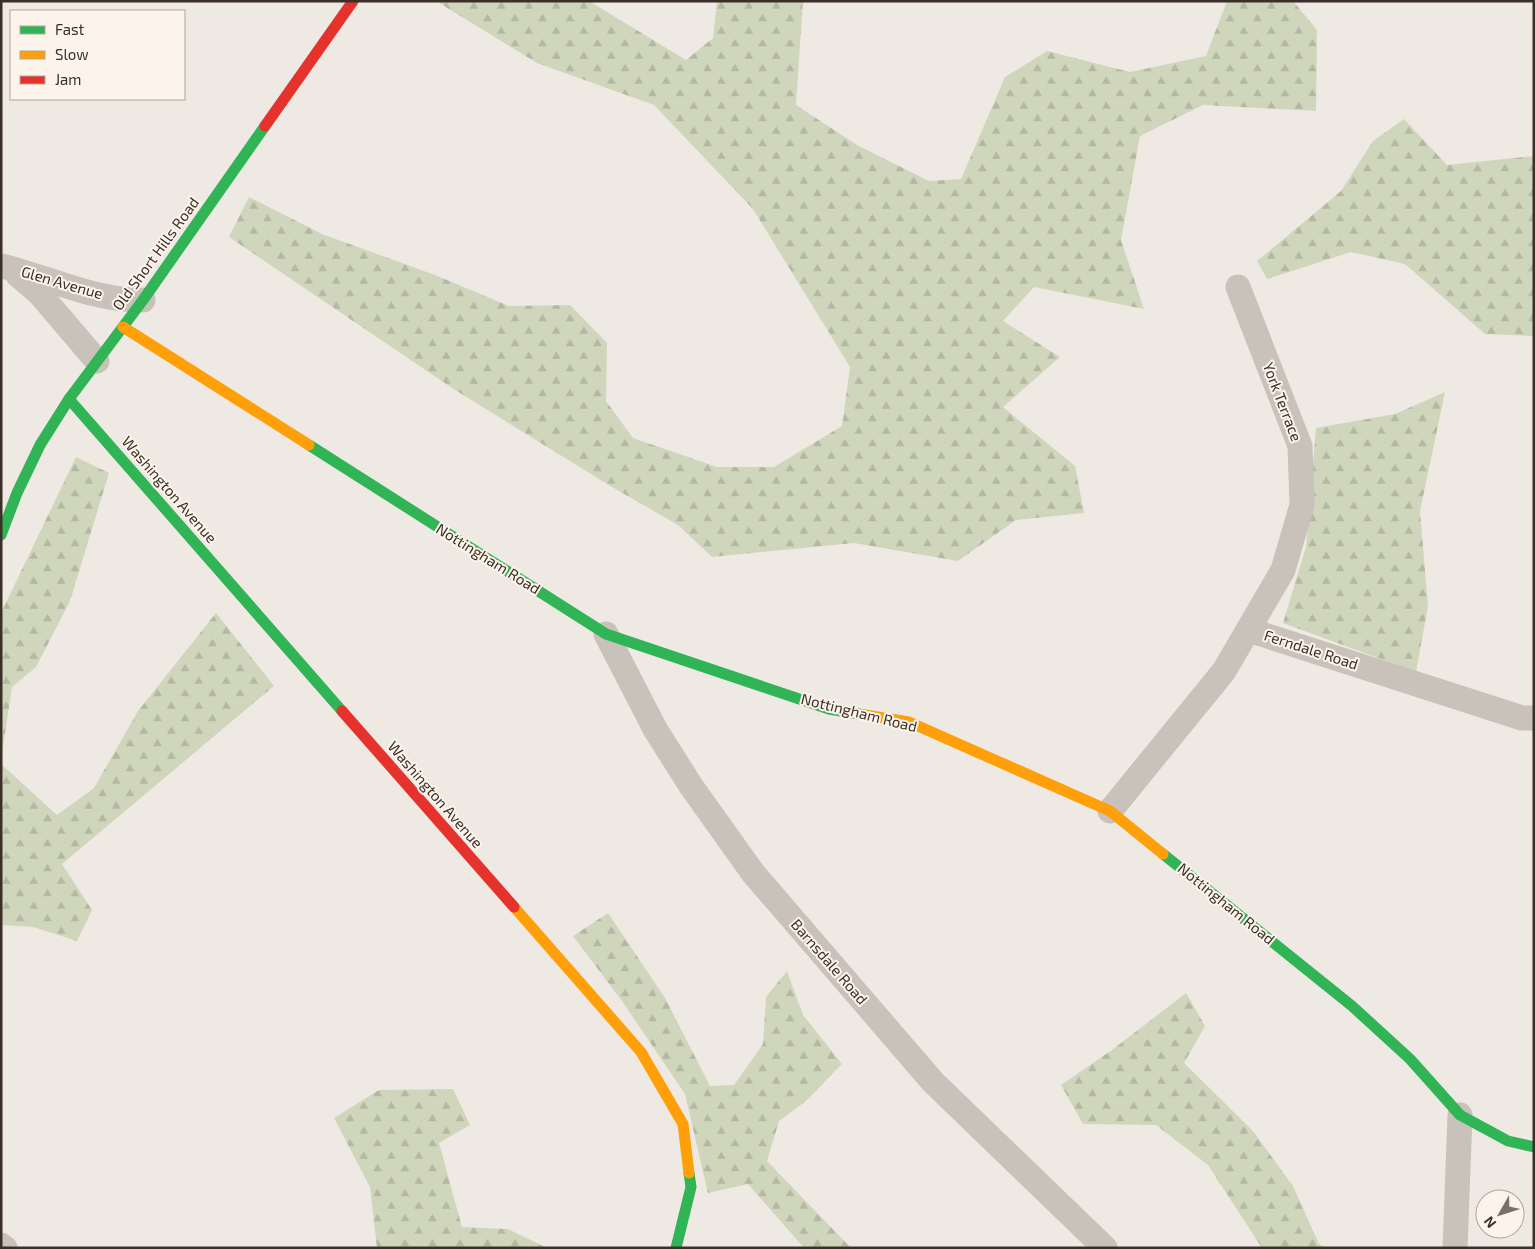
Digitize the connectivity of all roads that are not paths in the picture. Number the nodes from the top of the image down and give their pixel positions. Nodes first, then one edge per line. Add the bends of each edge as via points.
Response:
1 (353, 1) edge
2 (6, 267) edge
3 (1238, 287) dead end
4 (142, 300) junction
5 (123, 327) junction
6 (97, 361) junction
7 (69, 400) junction
8 (1, 535) edge
9 (1249, 630) junction
10 (606, 634) junction
11 (1534, 718) edge
12 (1110, 811) junction
13 (1460, 1115) junction
14 (1534, 1147) edge
15 (1, 1245) edge
16 (5, 1248) edge
17 (676, 1248) edge
18 (1105, 1248) edge
19 (1455, 1248) edge

1 - 4 street, Old Short Hills Road
2 - 4 street, Glen Avenue via 80,290 125,300
2 - 6 street, Glen Avenue via 39,293
3 - 9 street, York Terrace via 1300,446 1302,505 1283,570
4 - 5 street, Old Short Hills Road
5 - 6 street, Old Short Hills Road
5 - 10 street, Nottingham Road
6 - 7 street, Old Short Hills Road
7 - 8 street, Old Short Hills Road via 40,445
7 - 17 street, Washington Avenue via 641,1052 683,1124 692,1187
9 - 11 street, Ferndale Road via 1522,718
9 - 12 street, Ferndale Road via 1224,671
10 - 12 street, Nottingham Road via 829,709 909,722
10 - 18 street, Barnsdale Road via 686,778 753,873 933,1082
12 - 13 street, Nottingham Road via 1352,1006 1410,1059
13 - 14 street, Nottingham Road via 1508,1141
13 - 19 street
15 - 16 street

